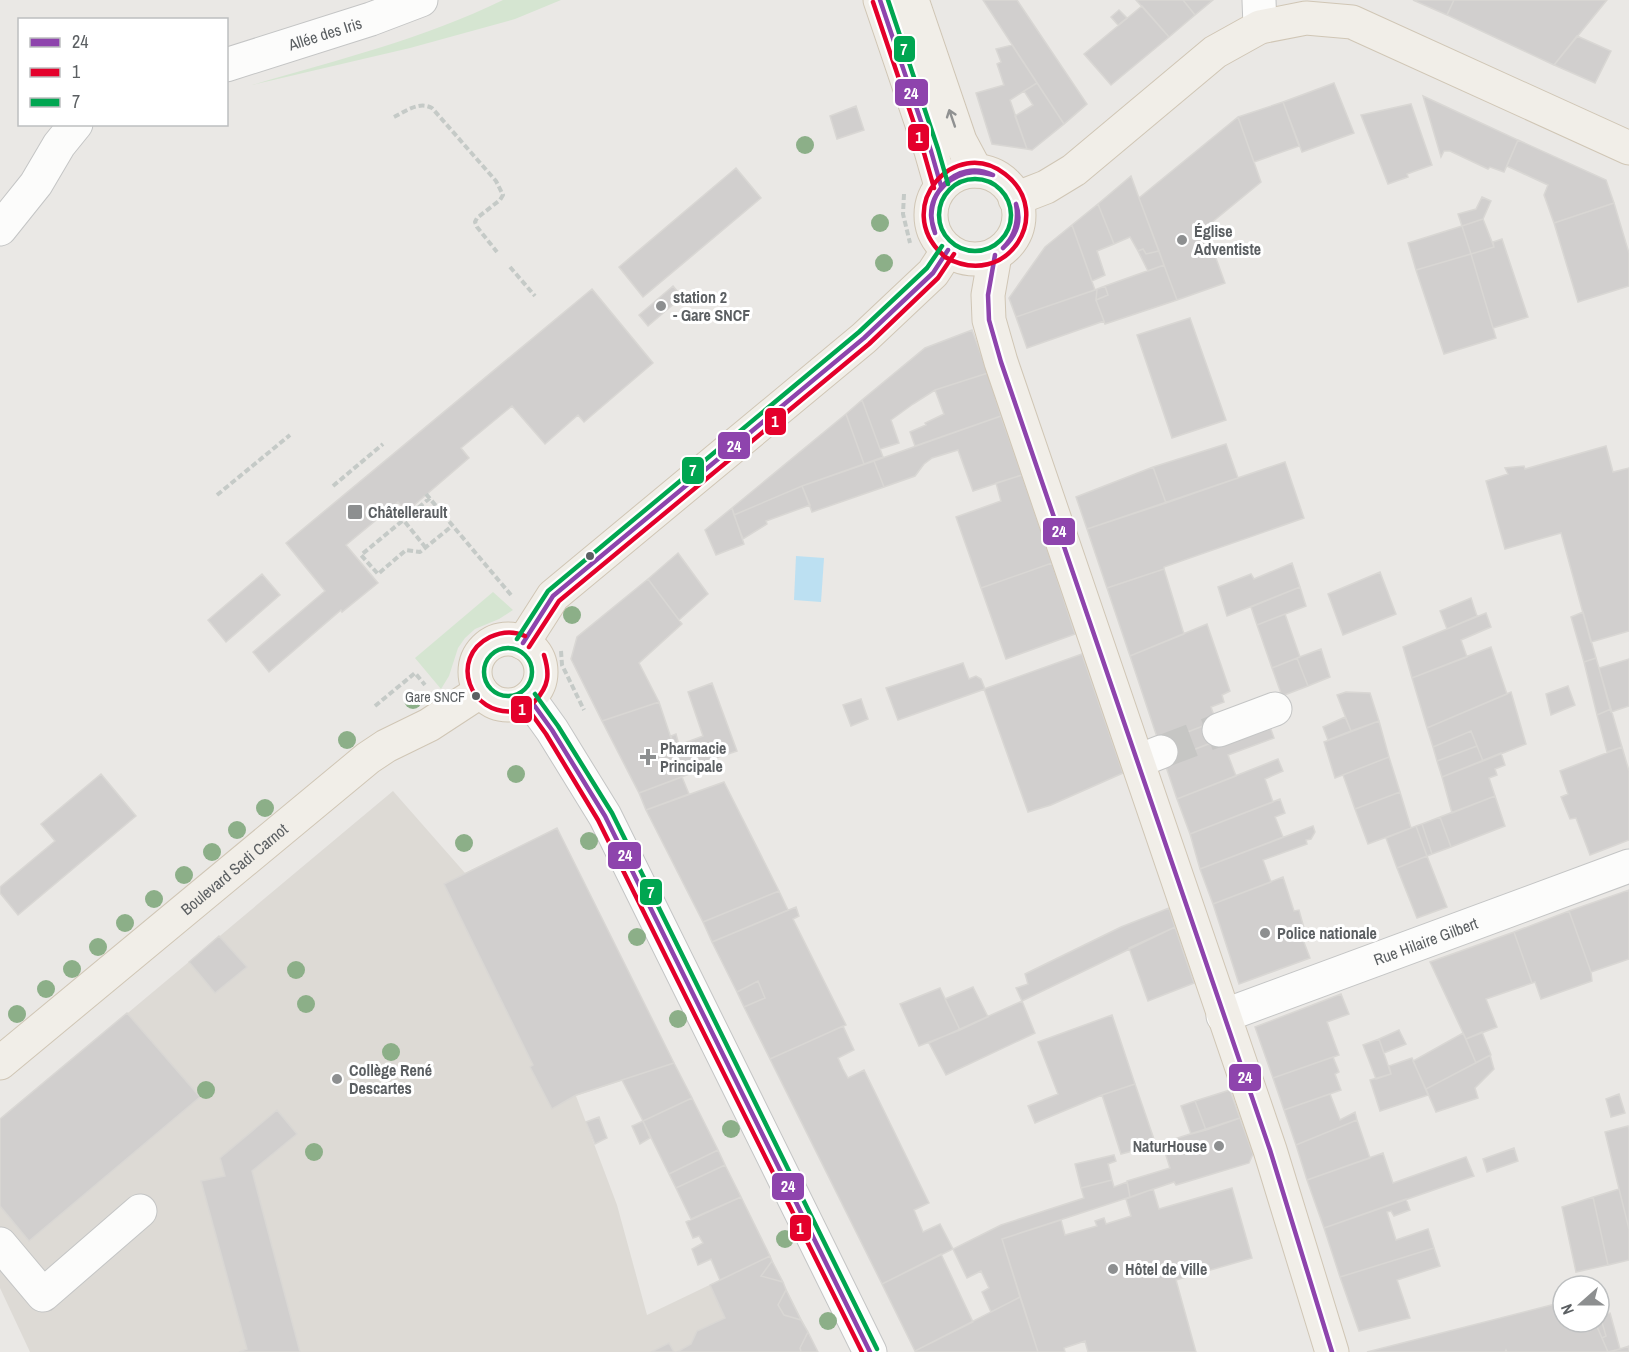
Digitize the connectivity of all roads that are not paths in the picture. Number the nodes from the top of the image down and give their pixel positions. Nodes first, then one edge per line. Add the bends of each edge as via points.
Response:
1 (421, 0) edge
2 (880, 0) edge
3 (912, 0) edge
4 (1260, 14) edge
5 (228, 64) edge
6 (74, 126) edge
7 (1629, 148) edge
8 (976, 171) junction
9 (941, 186) junction
10 (1016, 199) junction
11 (0, 229) edge
12 (948, 250) junction
13 (996, 255) junction
14 (531, 630) junction
15 (481, 691) junction
16 (529, 698) junction
17 (1275, 709) dead end
18 (1219, 730) tunnel mouth
19 (1629, 866) edge
20 (1223, 1016) junction
21 (0, 1063) edge
22 (140, 1211) dead end
23 (0, 1244) edge
24 (870, 1352) edge
25 (1332, 1352) edge

1 - 5 street, Allée des Iris
2 - 9 main road
8 -> 3 main road via 960,141
4 - 7 main road via 1352,22
4 - 10 main road via 1074,170
6 - 11 street
8 - 9 main road via 963,172
8 - 10 main road via 1000,179
9 - 12 main road via 933,199 932,227
10 - 13 main road via 1019,211 1014,236
12 - 13 main road via 971,260
12 - 14 main road via 933,273 864,338 553,596
13 - 20 main road via 988,295 989,320 1001,362 1150,756
14 - 15 main road via 483,650 475,670
14 - 16 main road via 532,649 541,669 536,690
15 - 16 main road via 489,699 509,705
15 - 21 main road, Boulevard Sadi Carnot via 368,758
16 - 24 street via 604,816
17 - 18 street
19 - 20 street, Rue Hilaire Gilbert
20 - 25 main road via 1270,1150
22 - 23 street via 43,1295

